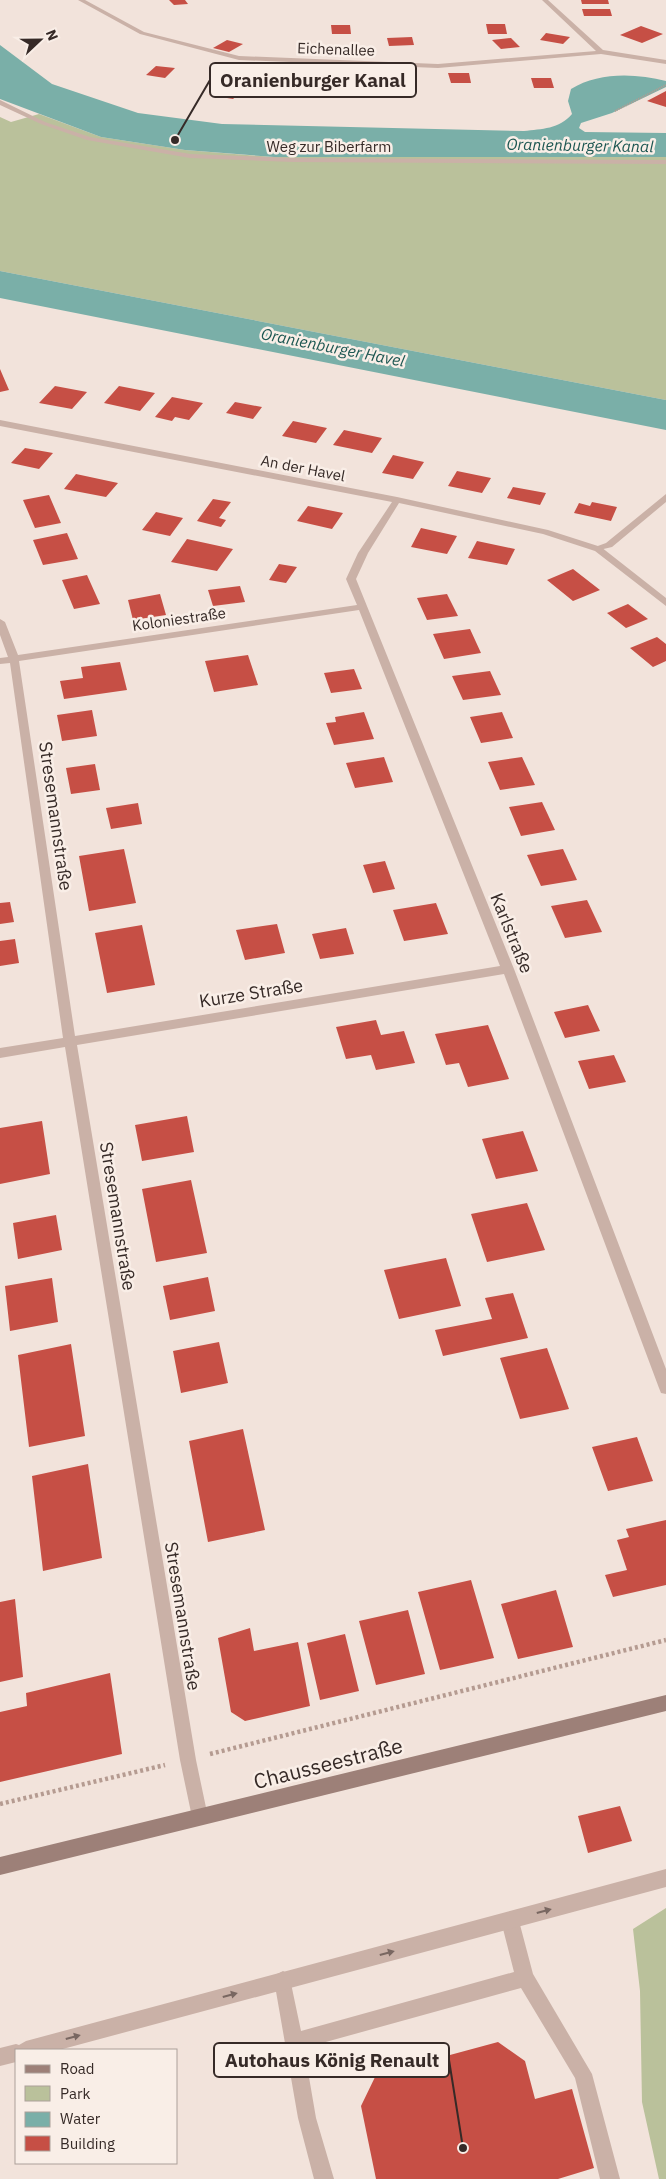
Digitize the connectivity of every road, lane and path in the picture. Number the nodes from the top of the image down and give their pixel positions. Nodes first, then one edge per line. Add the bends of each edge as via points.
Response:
1 (81, 0) edge
2 (545, 0) edge
3 (602, 52) junction
4 (666, 62) edge
5 (666, 85) edge
6 (0, 102) edge
7 (615, 110) dead end
8 (666, 162) edge
9 (0, 423) edge
10 (666, 497) edge
11 (396, 500) junction
12 (598, 549) junction
13 (666, 602) edge
14 (362, 607) junction
15 (0, 622) edge
16 (14, 659) junction
17 (0, 661) edge
18 (508, 969) junction
19 (70, 1041) junction
20 (0, 1053) edge
21 (666, 1388) edge
22 (666, 1640) edge
23 (666, 1703) edge
24 (214, 1753) dead end
25 (169, 1764) dead end
26 (0, 1804) edge
27 (200, 1817) junction
28 (0, 1866) edge
29 (666, 1878) edge
30 (510, 1920) junction
31 (525, 1978) junction
32 (284, 1980) junction
33 (294, 2042) junction
34 (30, 2049) edge
35 (15, 2053) edge
36 (0, 2057) edge
37 (324, 2179) edge
38 (610, 2179) edge

1 - 3 street, Eichenallee via 142,33 238,58 438,66
2 - 3 street
3 - 4 street, Eichenallee
5 - 7 path
6 - 8 street, Weg zur Biberfarm via 43,123 89,139 190,156 303,160
9 - 11 street, An der Havel
10 - 12 street via 609,545
11 - 12 street, An der Havel via 545,532
11 - 14 street, Karlstraße via 351,578
12 - 13 street
14 - 16 street, Koloniestraße
14 - 18 street, Karlstraße
15 - 16 street, Stresemannstraße
16 - 17 street, Koloniestraße
16 - 19 street, Stresemannstraße
18 - 19 street, Kurze Straße
18 - 21 street, Karlstraße
19 - 20 street, Kurze Straße
19 - 27 street, Stresemannstraße
22 - 24 path
23 - 27 main road, Chausseestraße
25 - 26 path
27 - 28 main road, Chausseestraße
30 -> 29 street
30 - 31 street
32 -> 30 street
31 - 33 street
31 - 38 street via 583,2074
32 - 33 street
34 -> 32 street
33 - 37 street via 307,2118
35 - 36 street

